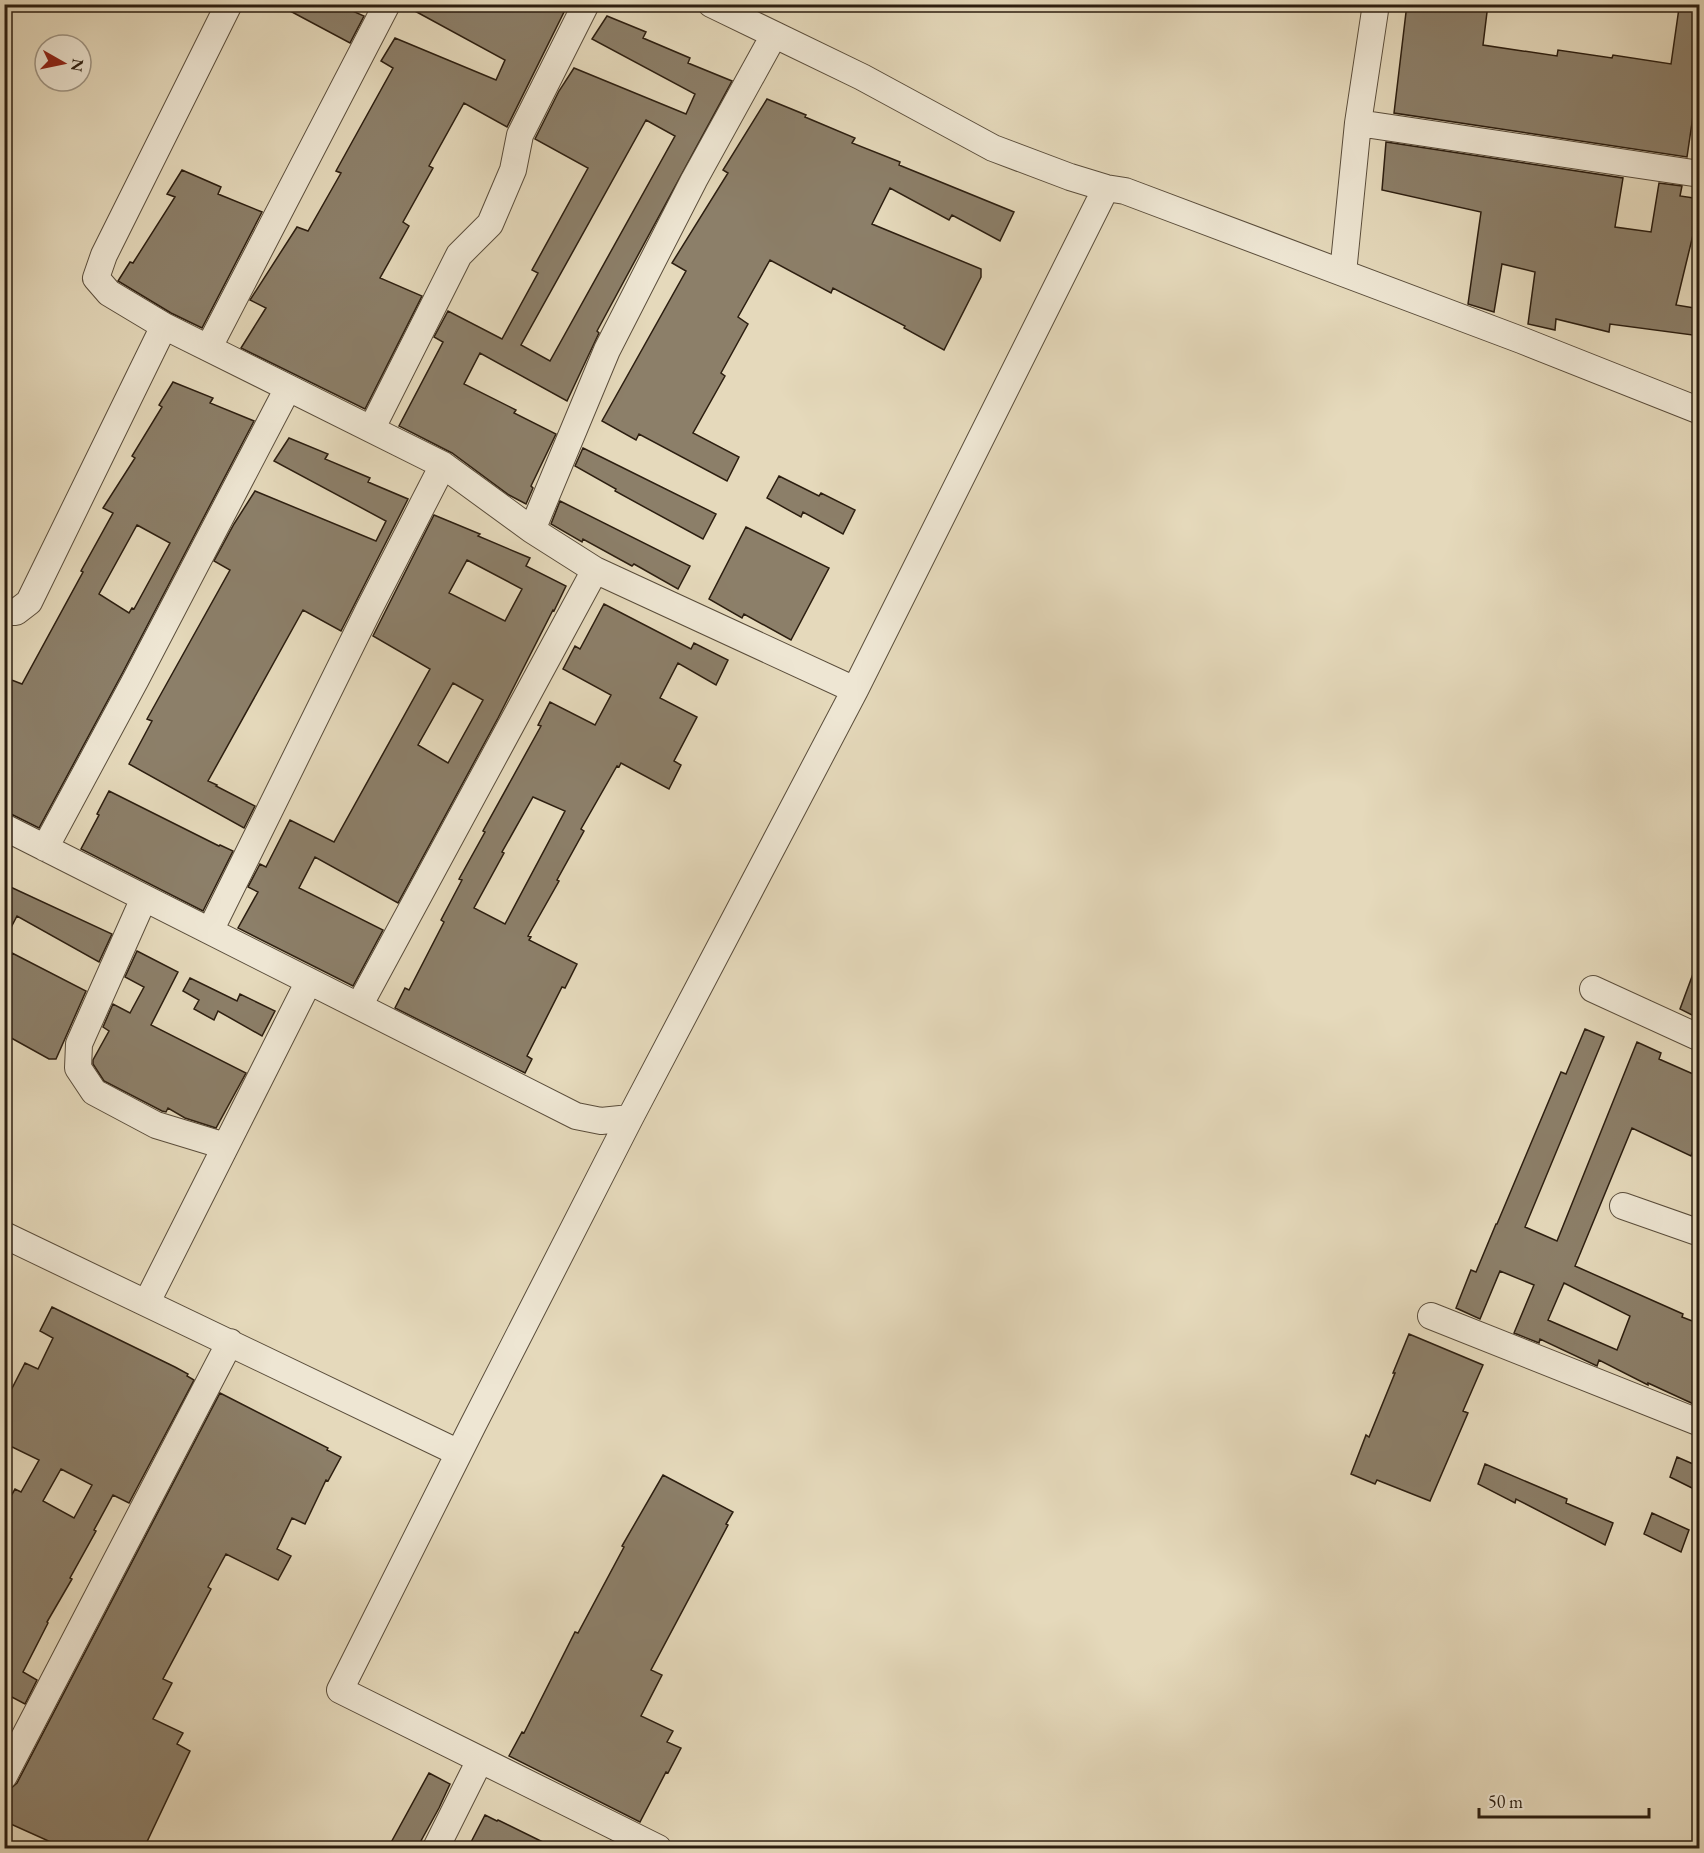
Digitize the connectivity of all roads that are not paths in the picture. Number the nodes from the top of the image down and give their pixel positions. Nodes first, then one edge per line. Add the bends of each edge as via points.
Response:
1 (229, 4) edge
2 (387, 4) edge
3 (586, 4) edge
4 (711, 4) edge
5 (1376, 4) edge
6 (774, 35) junction
7 (1358, 123) junction
8 (1700, 174) edge
9 (1106, 188) junction
10 (1343, 273) junction
11 (164, 326) junction
12 (209, 347) junction
13 (288, 388) junction
14 (1700, 411) edge
15 (372, 429) junction
16 (443, 465) junction
17 (532, 530) junction
18 (595, 570) junction
19 (4, 612) edge
20 (855, 690) junction
21 (4, 827) edge
22 (45, 848) junction
23 (144, 898) junction
24 (210, 931) junction
25 (309, 981) junction
26 (1593, 989) dead end
27 (359, 1006) junction
28 (1700, 1038) edge
29 (630, 1118) junction
30 (225, 1146) junction
31 (1623, 1206) dead end
32 (1700, 1233) edge
33 (4, 1235) edge
34 (147, 1302) junction
35 (1431, 1316) dead end
36 (230, 1342) junction
37 (1700, 1423) edge
38 (459, 1453) junction
39 (480, 1760) junction
40 (4, 1776) edge
41 (436, 1848) edge
42 (658, 1848) edge

1 - 11 street via 96,278 109,293
2 - 12 street
3 - 15 street via 520,135 513,170 490,224 459,255
4 - 6 street
5 - 7 street
6 - 9 street via 862,77 993,148
6 - 17 street via 607,350
7 - 8 street
7 - 10 street
9 - 10 street via 1125,191
9 - 20 street
10 - 14 street
11 - 12 street
11 - 19 street via 28,602 16,612
12 - 13 street
13 - 15 street
13 - 22 street
15 - 16 street
16 - 17 street
16 - 24 street
17 - 18 street
18 - 20 street
18 - 27 street
20 - 29 street
21 - 22 street
22 - 23 street
23 - 24 street
23 - 30 street via 79,1044 78,1068 94,1092 156,1125
24 - 25 street
25 - 27 street
25 - 30 street
26 - 28 street
27 - 29 street via 576,1116 601,1121
29 - 38 street
30 - 34 street
31 - 32 street
33 - 34 street
34 - 36 street
35 - 37 street
36 - 38 street
36 - 40 street
38 - 39 street via 340,1690
39 - 41 street
39 - 42 street

